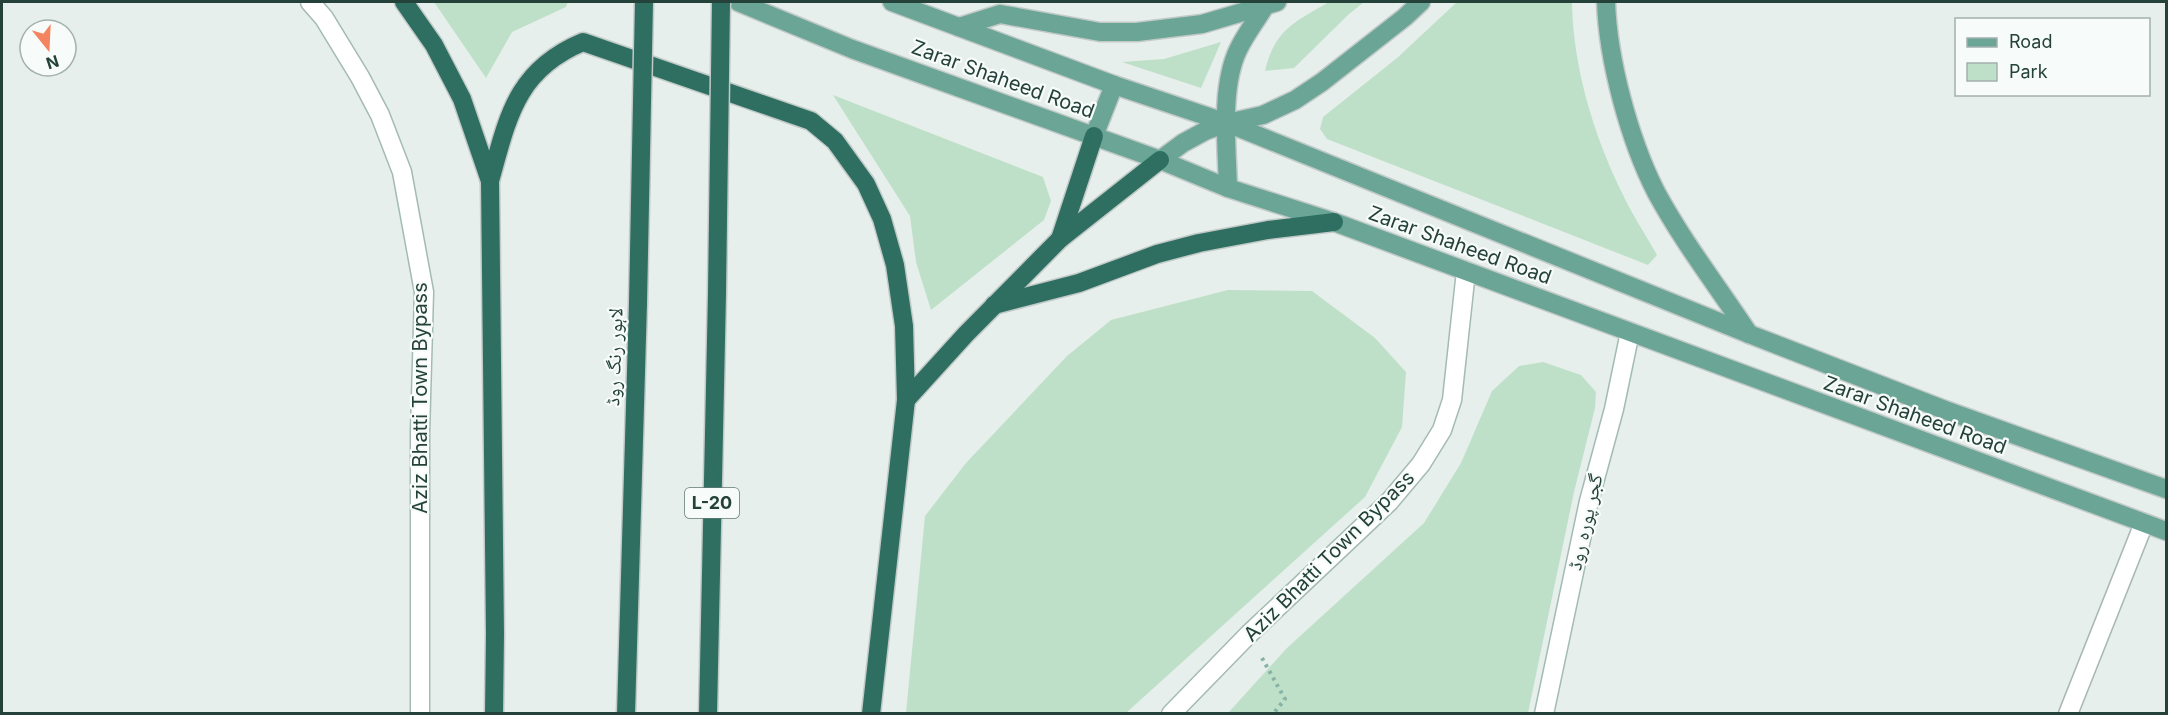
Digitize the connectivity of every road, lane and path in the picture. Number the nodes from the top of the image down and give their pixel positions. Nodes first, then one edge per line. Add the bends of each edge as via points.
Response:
1 (310, 2) edge
2 (404, 2) edge
3 (644, 2) edge
4 (721, 2) edge
5 (738, 2) edge
6 (892, 2) edge
7 (1421, 2) edge
8 (1606, 2) edge
9 (1271, 4) edge
10 (959, 27) junction
11 (1114, 85) junction
12 (1227, 123) junction
13 (1094, 136) junction
14 (1160, 159) junction
15 (490, 181) junction
16 (1228, 188) junction
17 (1334, 222) junction
18 (1060, 239) junction
19 (1466, 271) junction
20 (994, 305) junction
21 (1630, 332) junction
22 (1749, 334) junction
23 (906, 400) junction
24 (2166, 489) edge
25 (2145, 523) junction
26 (2166, 531) edge
27 (1248, 635) junction
28 (420, 714) edge
29 (494, 714) edge
30 (626, 714) edge
31 (708, 714) edge
32 (871, 714) edge
33 (1171, 714) edge
34 (1273, 714) edge
35 (1544, 714) edge
36 (2068, 714) edge

1 - 28 street, Aziz Bhatti Town Bypass via 324,18 380,115 402,172 424,292
2 - 15 highway via 434,45 462,99
3 - 30 highway, لاہور رنگ روڈ, bridge
4 - 31 highway, L-20, bridge
5 - 13 main road, Zarar Shaheed Road via 852,49
6 - 10 main road, Zarar Shaheed Road
7 - 12 main road via 1295,100 1263,115
8 - 22 main road via 1613,56 1641,158 1676,226
9 - 10 main road via 1202,24 1137,32 1100,32 1000,14
9 - 12 main road via 1237,52 1227,97
10 - 11 main road, Zarar Shaheed Road
11 - 12 main road, Zarar Shaheed Road
11 - 13 main road
12 - 14 main road via 1183,143
12 - 16 main road
12 - 22 main road, Zarar Shaheed Road
13 - 14 main road, Zarar Shaheed Road
13 - 18 highway
14 - 16 main road, Zarar Shaheed Road
14 - 18 highway
15 - 23 highway via 505,128 522,90 543,64 583,42 811,121 835,141 866,184 882,219 900,291
15 - 29 highway
16 - 17 main road, Zarar Shaheed Road
17 - 19 main road, Zarar Shaheed Road
17 - 20 highway via 1199,243 1156,254 1079,283
18 - 20 highway
19 - 21 main road, Zarar Shaheed Road
19 - 27 street, Aziz Bhatti Town Bypass via 1452,400 1442,430 1421,464 1389,502
20 - 23 highway
21 - 25 main road, Zarar Shaheed Road
21 - 35 street, گجر پورہ روڈ
22 - 24 main road, Zarar Shaheed Road
23 - 32 highway
25 - 26 main road, Zarar Shaheed Road
25 - 36 street
27 - 33 street, Aziz Bhatti Town Bypass
27 - 34 path via 1285,699

